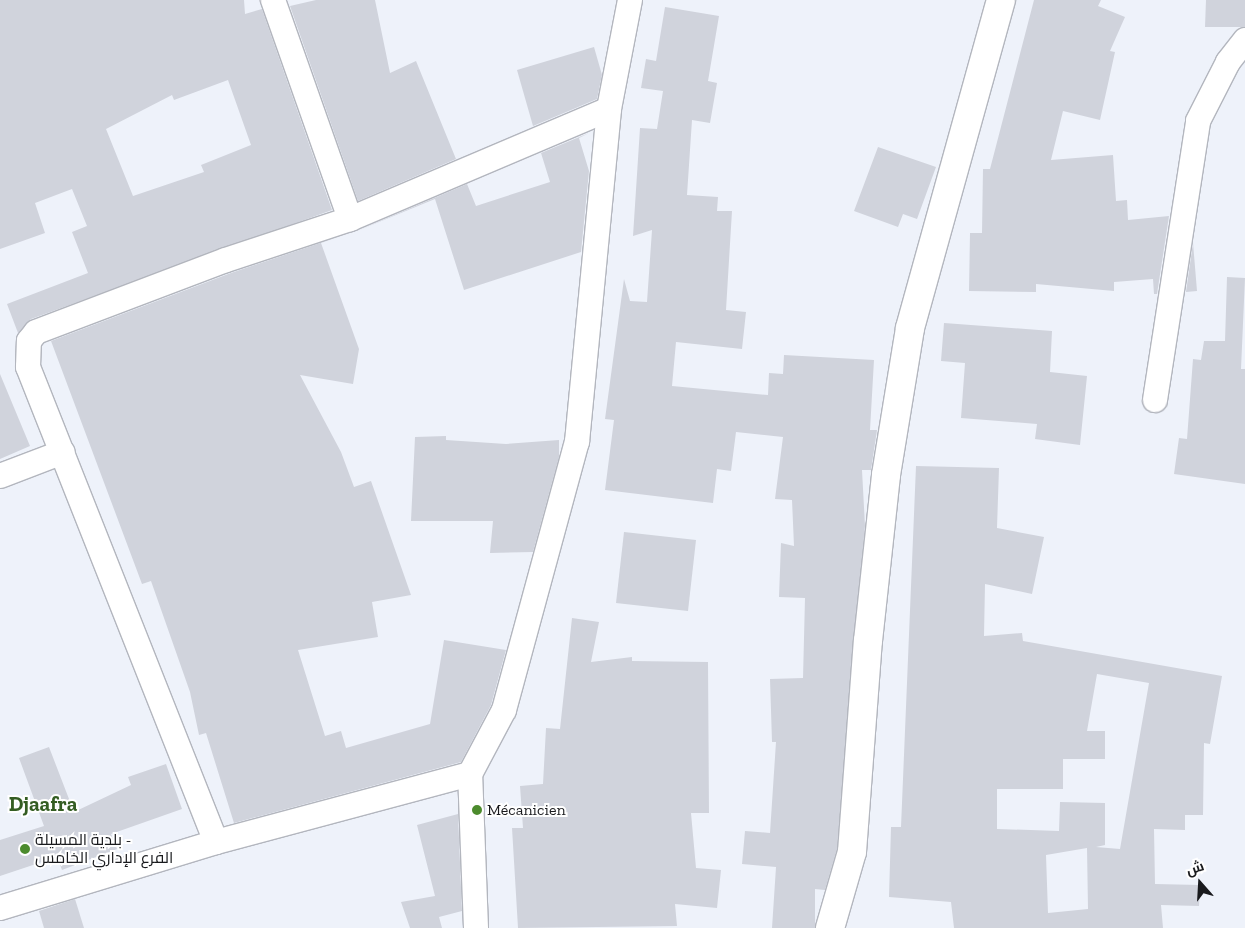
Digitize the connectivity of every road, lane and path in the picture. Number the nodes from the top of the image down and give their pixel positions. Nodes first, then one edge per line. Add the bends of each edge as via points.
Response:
1 (272, 0) edge
2 (630, 0) edge
3 (1001, 0) edge
4 (1245, 40) edge
5 (609, 109) junction
6 (350, 218) junction
7 (1155, 400) dead end
8 (63, 452) junction
9 (0, 476) edge
10 (470, 774) junction
11 (216, 842) junction
12 (0, 908) edge
13 (476, 928) edge
14 (830, 928) edge

1 - 6 street
2 - 5 street
3 - 14 main road via 910,328 886,475 869,631 852,852
4 - 7 street via 1228,62 1198,121
5 - 6 street
5 - 10 street via 577,442 504,710
6 - 8 street via 226,260 36,332 26,356
8 - 9 street
8 - 11 street
10 - 11 street
10 - 13 street
11 - 12 street

